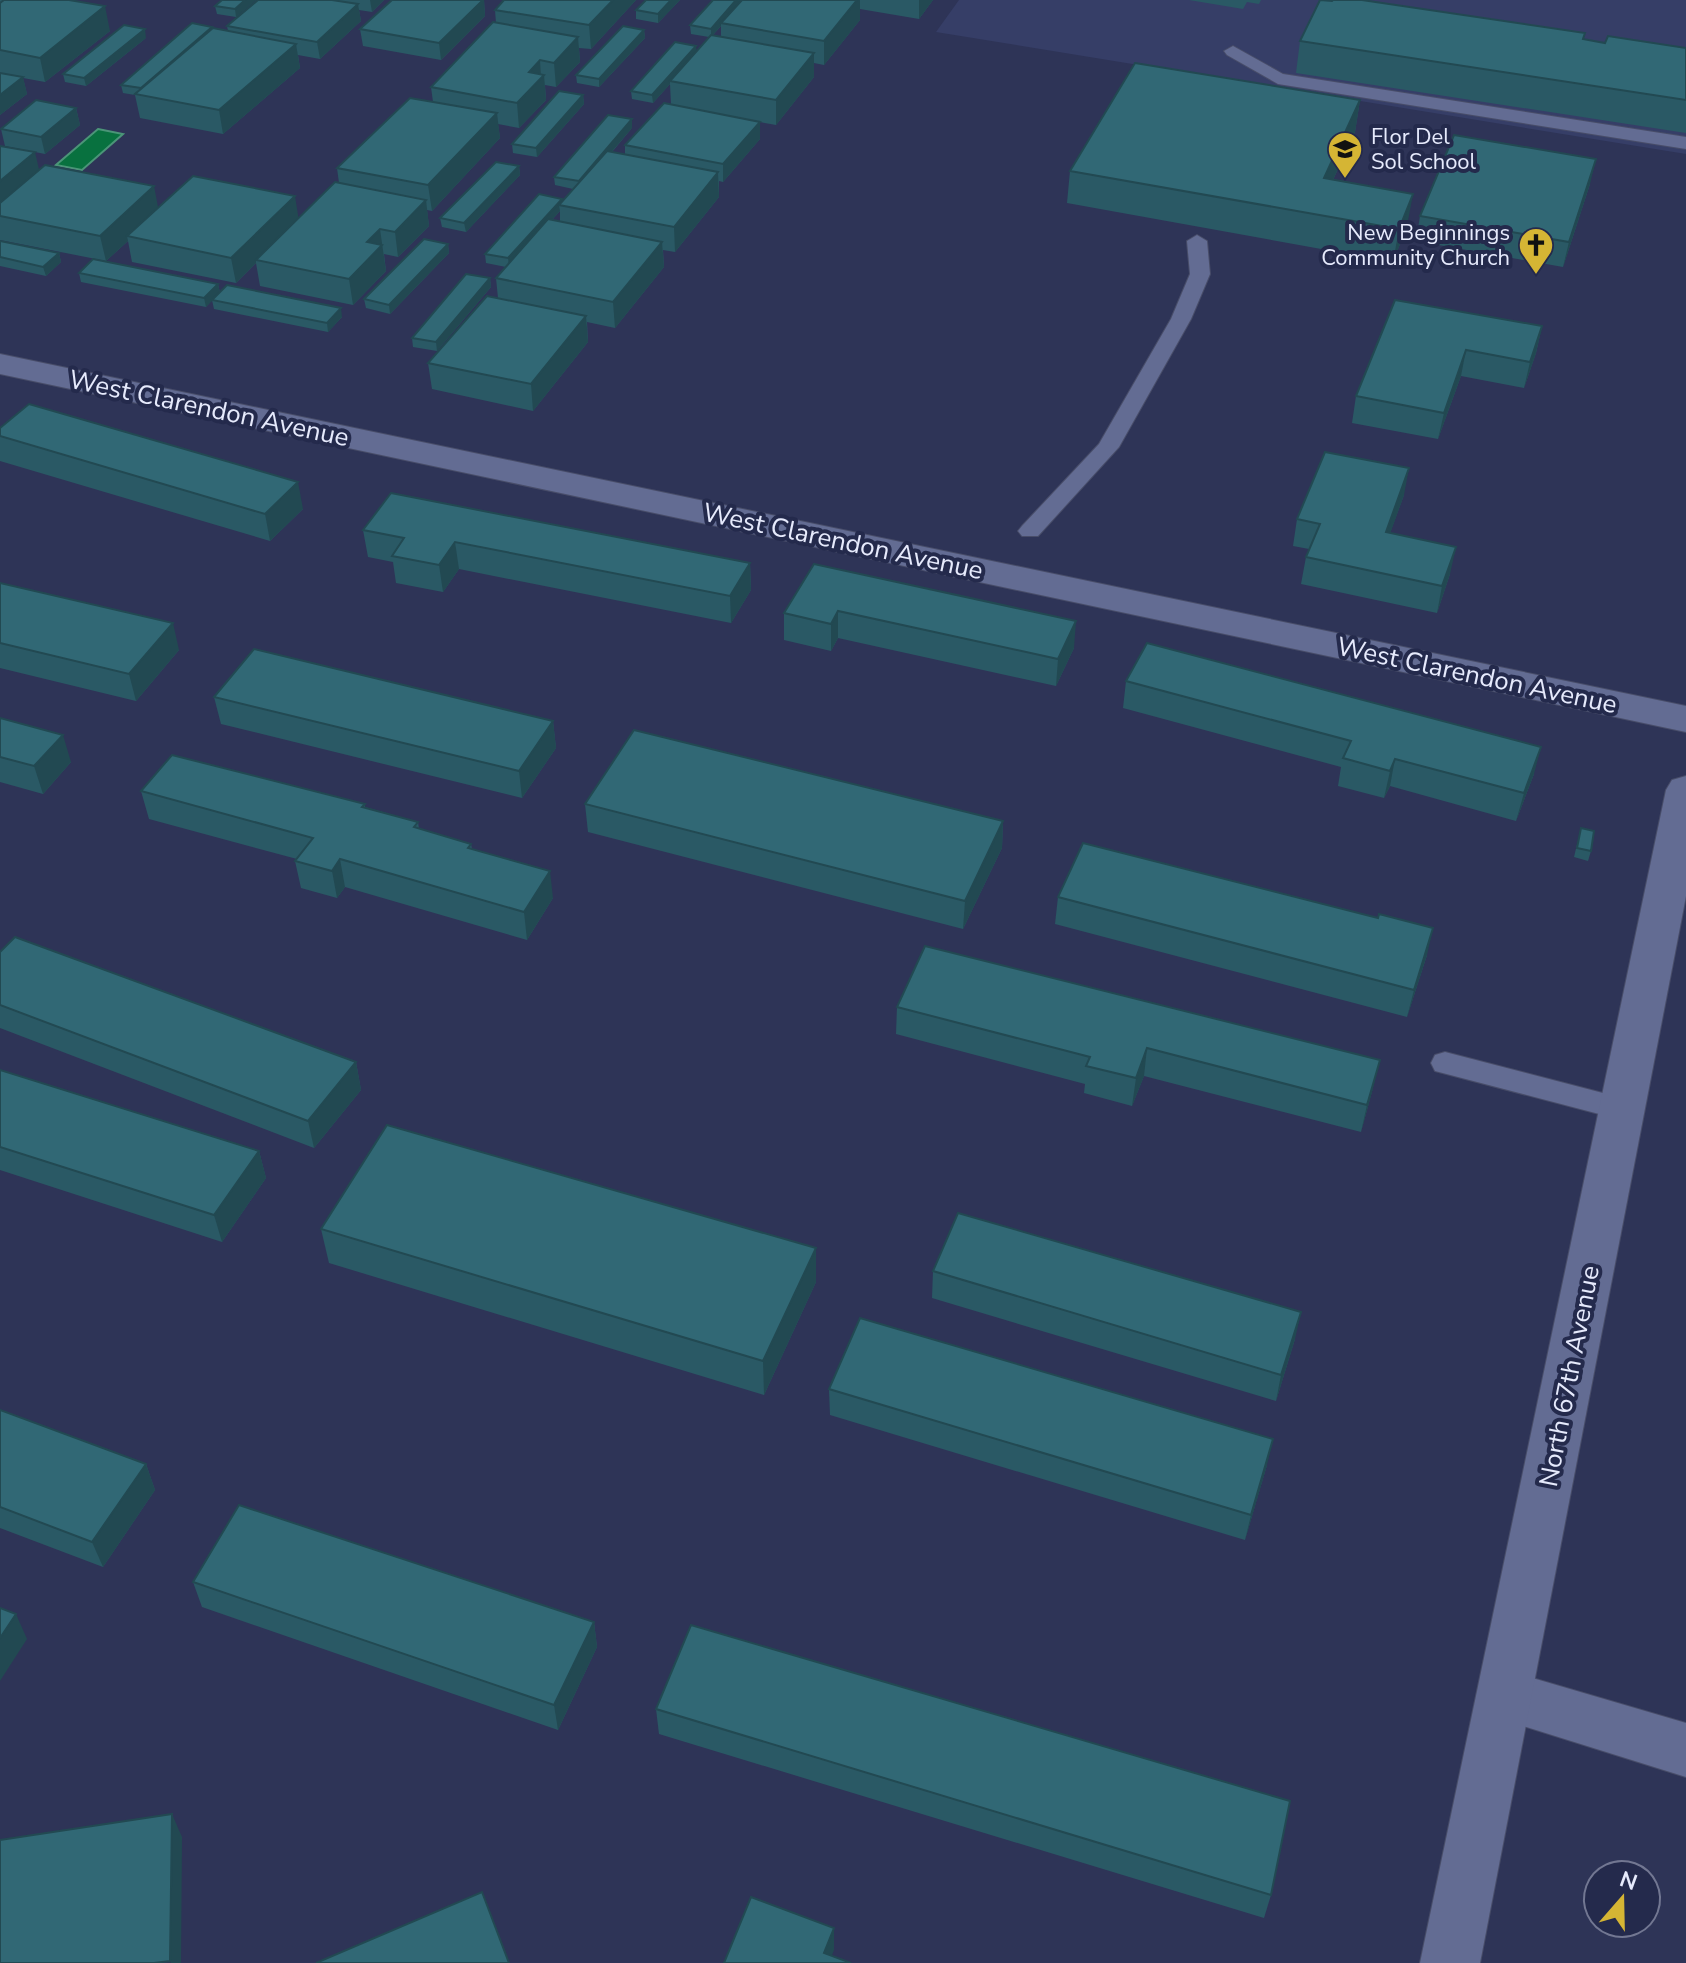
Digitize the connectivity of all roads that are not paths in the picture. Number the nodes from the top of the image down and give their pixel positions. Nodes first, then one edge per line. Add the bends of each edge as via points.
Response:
1 (1233, 51) dead end
2 (1686, 143) edge
3 (1197, 241) edge
4 (0, 364) edge
5 (1030, 531) dead end
6 (1686, 719) edge
7 (1686, 790) edge
8 (1445, 1063) dead end
9 (1622, 1109) junction
10 (1505, 1696) junction
11 (1686, 1750) edge
12 (1450, 1963) edge

1 - 2 lane via 1278,79
3 - 5 lane via 1200,274 1181,319 1108,447
4 - 6 street, West Clarendon Avenue
7 - 9 street, North 67th Avenue
8 - 9 lane
9 - 10 street, North 67th Avenue
10 - 11 street
10 - 12 street, North 67th Avenue

